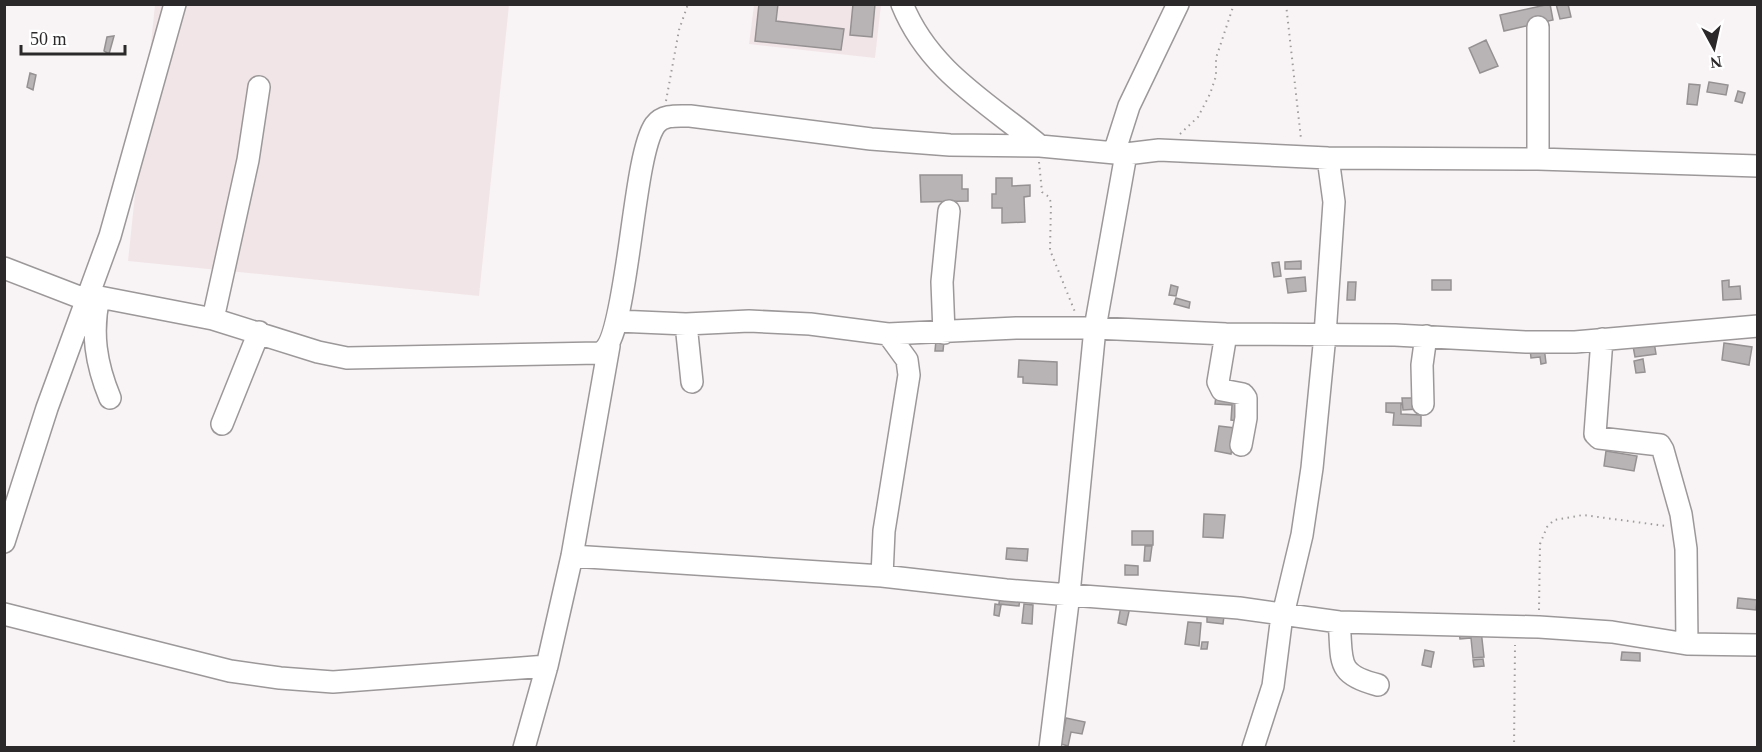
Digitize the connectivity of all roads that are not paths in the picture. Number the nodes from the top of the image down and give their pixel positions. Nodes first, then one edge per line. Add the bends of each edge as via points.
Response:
1 (175, 4) edge
2 (902, 4) edge
3 (1178, 4) edge
4 (1538, 27) dead end
5 (259, 87) dead end
6 (1039, 146) junction
7 (1120, 154) junction
8 (1328, 158) junction
9 (1538, 159) junction
10 (1758, 165) edge
11 (949, 211) dead end
12 (4, 268) edge
13 (92, 297) junction
14 (213, 319) junction
15 (617, 321) junction
16 (686, 324) junction
17 (1758, 326) edge
18 (1088, 328) junction
19 (259, 332) junction
20 (944, 333) junction
21 (888, 334) junction
22 (1226, 334) junction
23 (1325, 335) junction
24 (1426, 336) junction
25 (1602, 339) junction
26 (609, 346) junction
27 (692, 382) dead end
28 (110, 398) dead end
29 (1423, 404) dead end
30 (222, 424) dead end
31 (1241, 445) dead end
32 (4, 542) edge
33 (572, 556) junction
34 (882, 576) junction
35 (1069, 594) junction
36 (4, 614) edge
37 (1283, 615) junction
38 (1339, 622) junction
39 (1687, 644) junction
40 (1758, 645) edge
41 (547, 666) junction
42 (1378, 685) dead end
43 (524, 747) edge
44 (1050, 747) edge
45 (1253, 747) edge

1 - 13 street
2 - 6 street via 922,42 949,75
3 - 7 street via 1130,106
4 - 9 street
5 - 14 street via 248,160
6 - 7 street
6 - 15 street via 950,145 690,116 663,118 652,132 642,171
7 - 8 street via 1159,150
7 - 18 street
8 - 9 street
8 - 23 street via 1335,191
9 - 10 street
11 - 20 street via 942,282
12 - 13 street
13 - 14 street
13 - 28 street via 97,359
13 - 32 street via 47,408
14 - 19 street
15 - 16 street
15 - 26 street
16 - 21 street via 810,324
16 - 27 street
17 - 25 street
18 - 20 street
18 - 22 street
18 - 35 street
19 - 26 street via 318,352 368,360 599,353
19 - 30 street
20 - 21 street
21 - 34 street via 907,360 909,375 884,531
22 - 23 street
22 - 31 street via 1218,382 1222,390 1246,398
23 - 24 street
23 - 37 street via 1302,535
24 - 25 street via 1526,342
24 - 29 street
25 - 39 street via 1595,434 1599,438 1660,445 1681,514
26 - 33 street
33 - 34 street
33 - 41 street
34 - 35 street
35 - 37 street
35 - 44 street
36 - 41 street via 230,671 280,678 333,682
37 - 38 street
37 - 45 street via 1273,686
38 - 39 street via 1539,627 1612,632
38 - 42 street via 1343,666 1358,679
39 - 40 street
41 - 43 street

